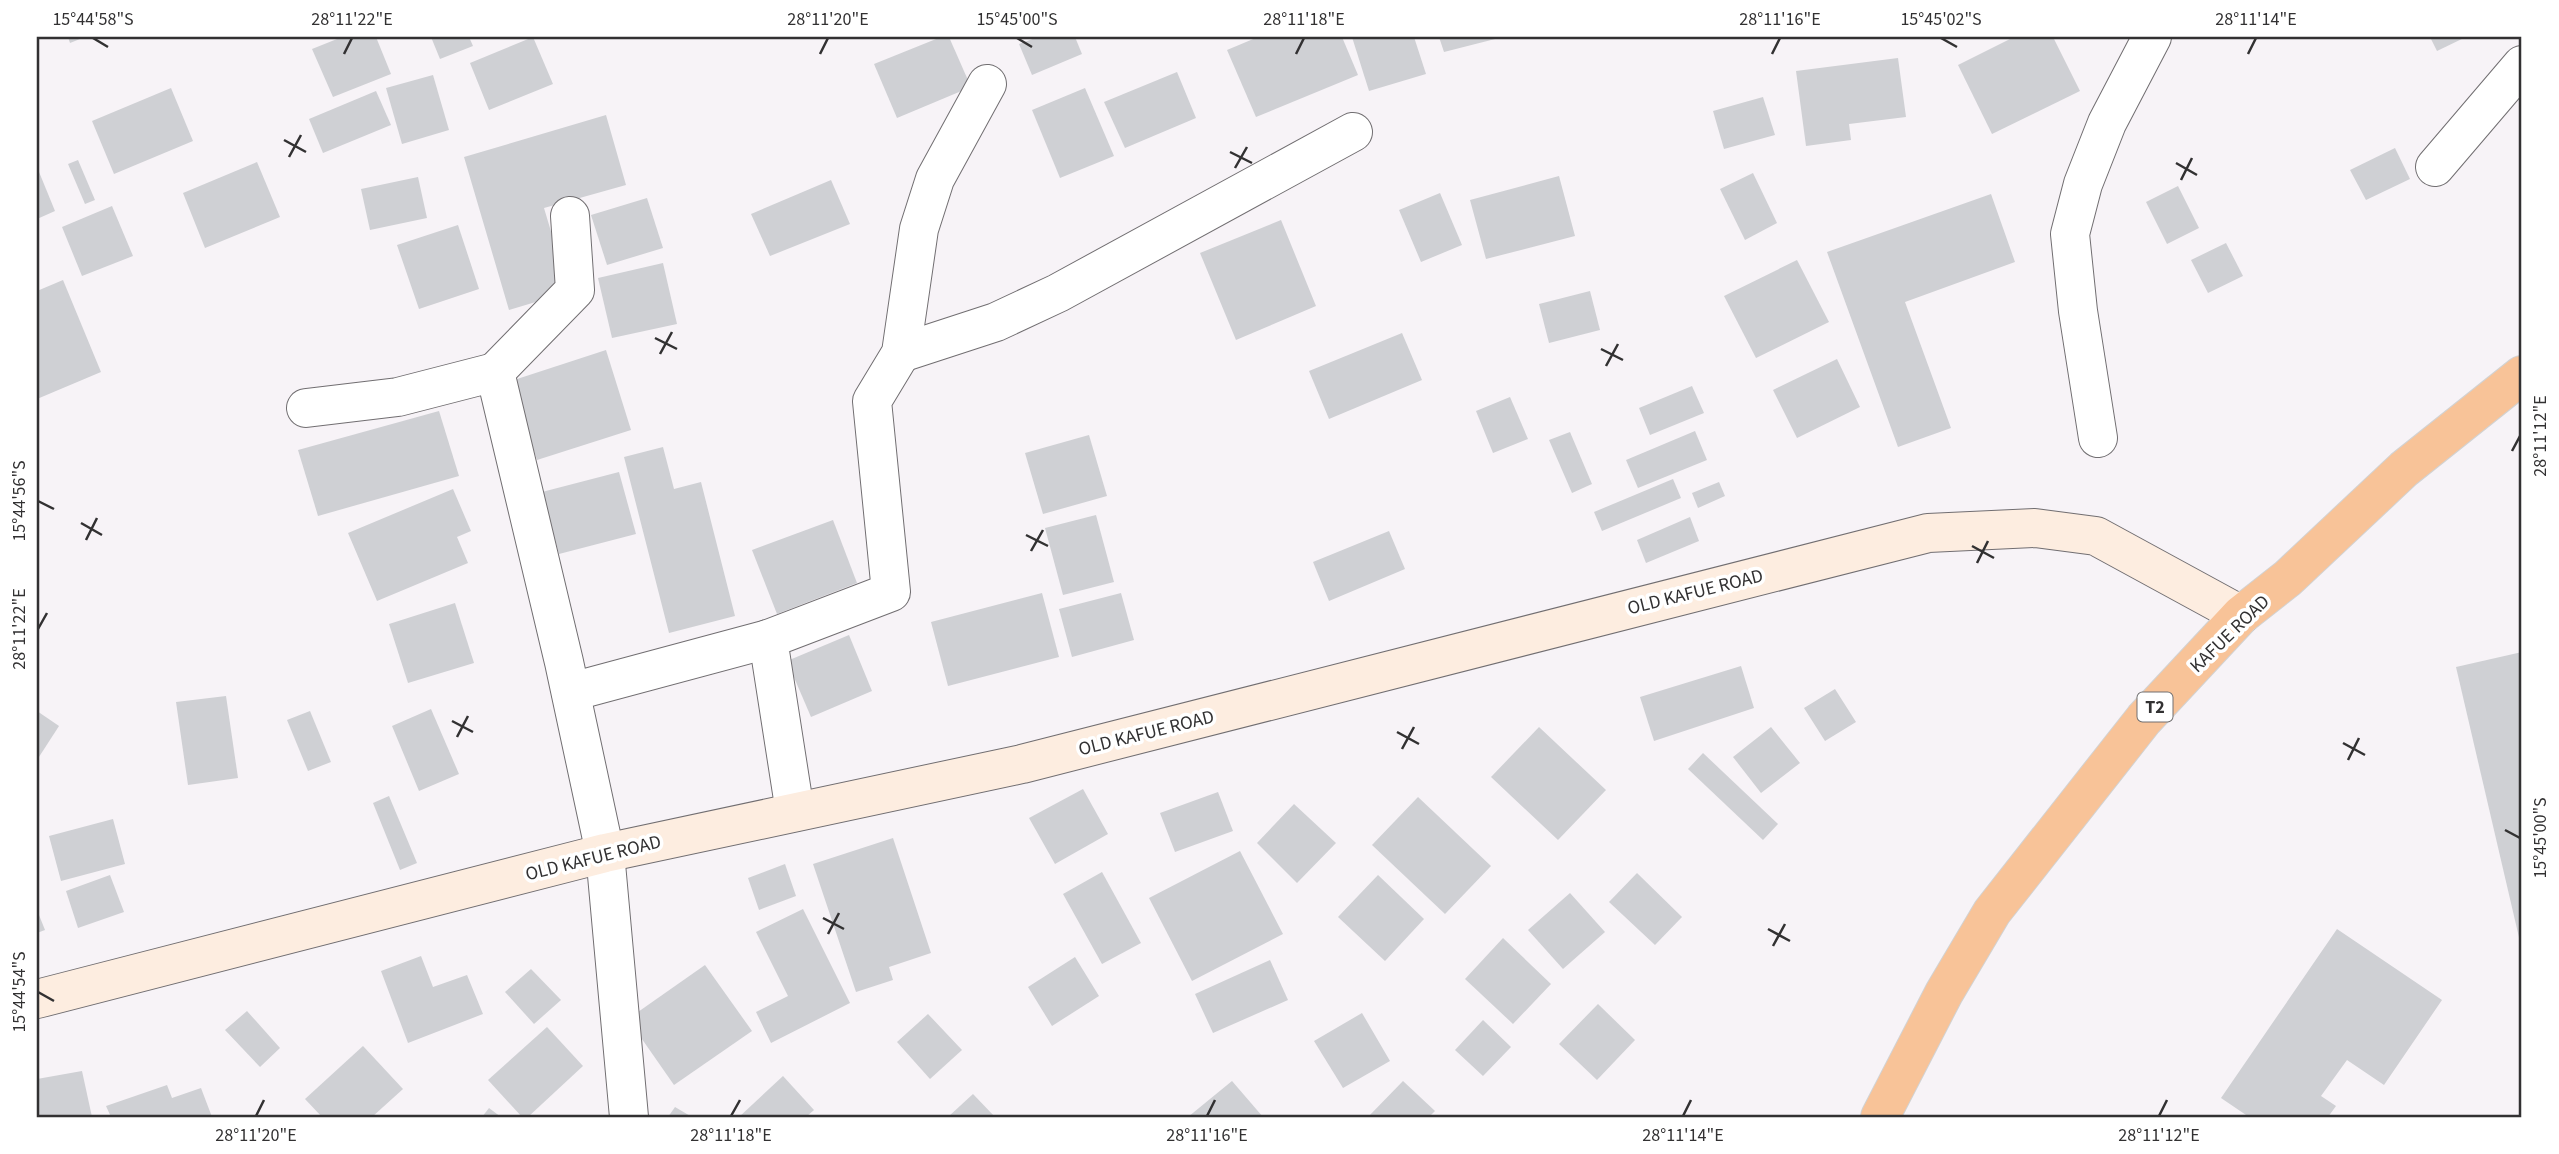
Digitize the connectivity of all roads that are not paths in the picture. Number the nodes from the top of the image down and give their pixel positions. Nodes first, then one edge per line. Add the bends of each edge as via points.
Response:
1 (2152, 37) edge
2 (2522, 65) edge
3 (987, 85) dead end
4 (1353, 132) dead end
5 (2435, 167) dead end
6 (570, 216) dead end
7 (901, 353) junction
8 (495, 372) junction
9 (2522, 375) edge
10 (306, 408) dead end
11 (2098, 438) dead end
12 (2241, 615) junction
13 (768, 639) junction
14 (571, 692) junction
15 (795, 812) junction
16 (605, 853) junction
17 (37, 999) edge
18 (629, 1117) edge
19 (1880, 1117) edge

1 - 11 street via 2107,123 2070,234
2 - 5 street
3 - 7 street via 935,179 919,229
4 - 7 street via 1058,293 996,322
6 - 8 street via 575,290
7 - 13 street via 872,401 891,592
8 - 10 street via 398,397
8 - 14 street
9 - 12 highway, KAFUE ROAD / T2 via 2404,469 2288,578
12 - 15 street, OLD KAFUE ROAD via 2096,536 2035,528 1928,533 1022,764
12 - 19 highway, KAFUE ROAD / T2 via 2144,719 1992,912
13 - 14 street
13 - 15 street
14 - 16 street
15 - 16 street, OLD KAFUE ROAD
16 - 17 street, OLD KAFUE ROAD
16 - 18 street

